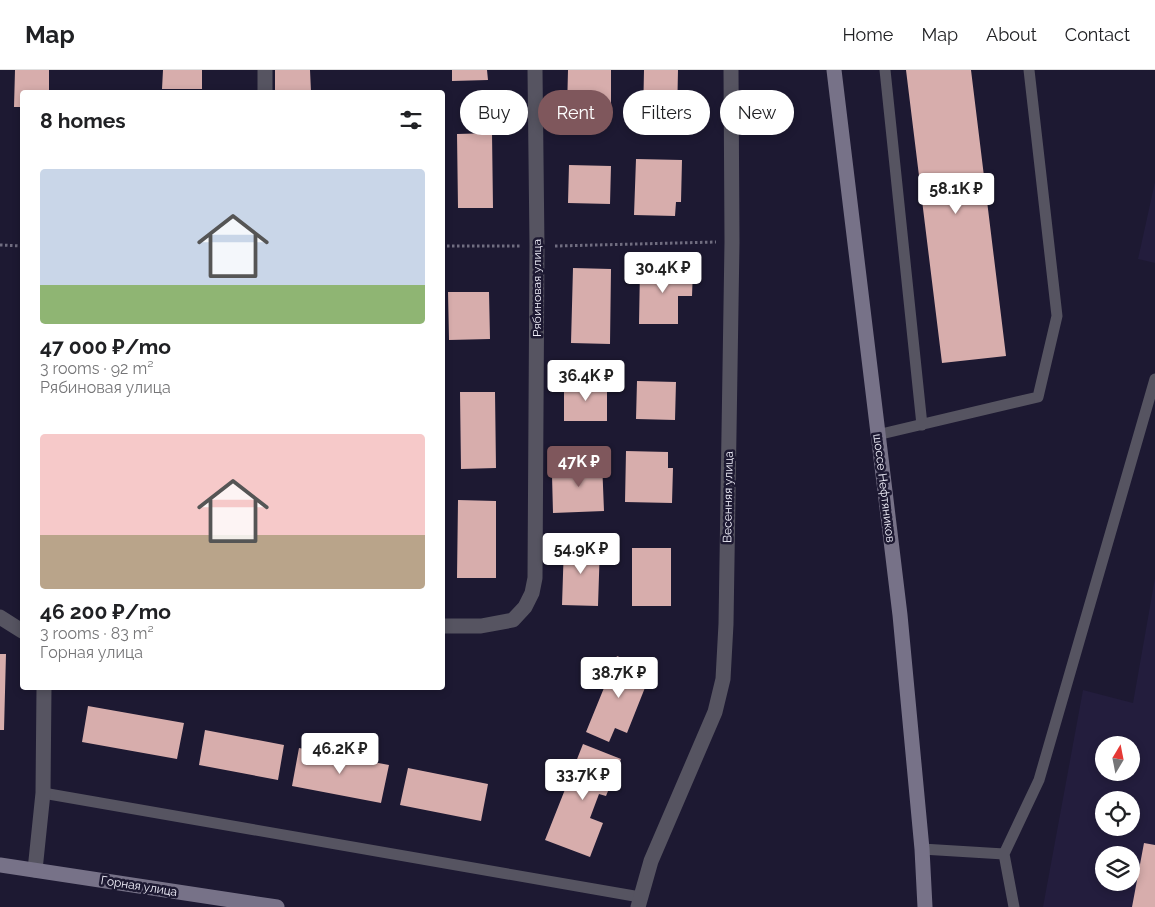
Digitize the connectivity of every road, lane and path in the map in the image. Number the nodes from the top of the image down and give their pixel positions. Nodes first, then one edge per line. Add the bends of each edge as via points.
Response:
1 (265, 70) edge
2 (535, 70) edge
3 (731, 70) edge
4 (834, 70) edge
5 (885, 70) edge
6 (1029, 70) edge
7 (265, 90) edge
8 (732, 242) junction
9 (0, 246) edge
10 (20, 246) edge
11 (445, 246) edge
12 (537, 246) junction
13 (1155, 380) edge
14 (922, 425) junction
15 (877, 435) junction
16 (3, 620) edge
17 (445, 626) edge
18 (20, 630) edge
19 (44, 690) edge
20 (43, 793) junction
21 (922, 849) junction
22 (1004, 854) junction
23 (0, 866) edge
24 (35, 870) junction
25 (639, 902) edge
26 (277, 907) edge
27 (925, 907) edge
28 (1014, 907) edge

1 - 7 street
2 - 12 street, Рябиновая улица
3 - 8 street, Весенняя улица
4 - 15 main road, шоссе Нефтяников
5 - 14 lane
6 - 14 lane via 1057,316 1038,398
8 - 12 path
8 - 25 street, Весенняя улица via 723,679 715,712 651,860
9 - 10 path
11 - 12 path
12 - 17 street, Рябиновая улица via 535,578 532,593 513,620 481,626
13 - 22 lane via 1039,780
14 - 15 lane
15 - 21 main road, шоссе Нефтяников via 900,615
16 - 18 street
19 - 20 street
20 - 24 street
20 - 25 lane
21 - 22 lane
21 - 27 main road, шоссе Нефтяников
22 - 28 lane
23 - 24 main road, Горная улица
24 - 26 main road, Горная улица

